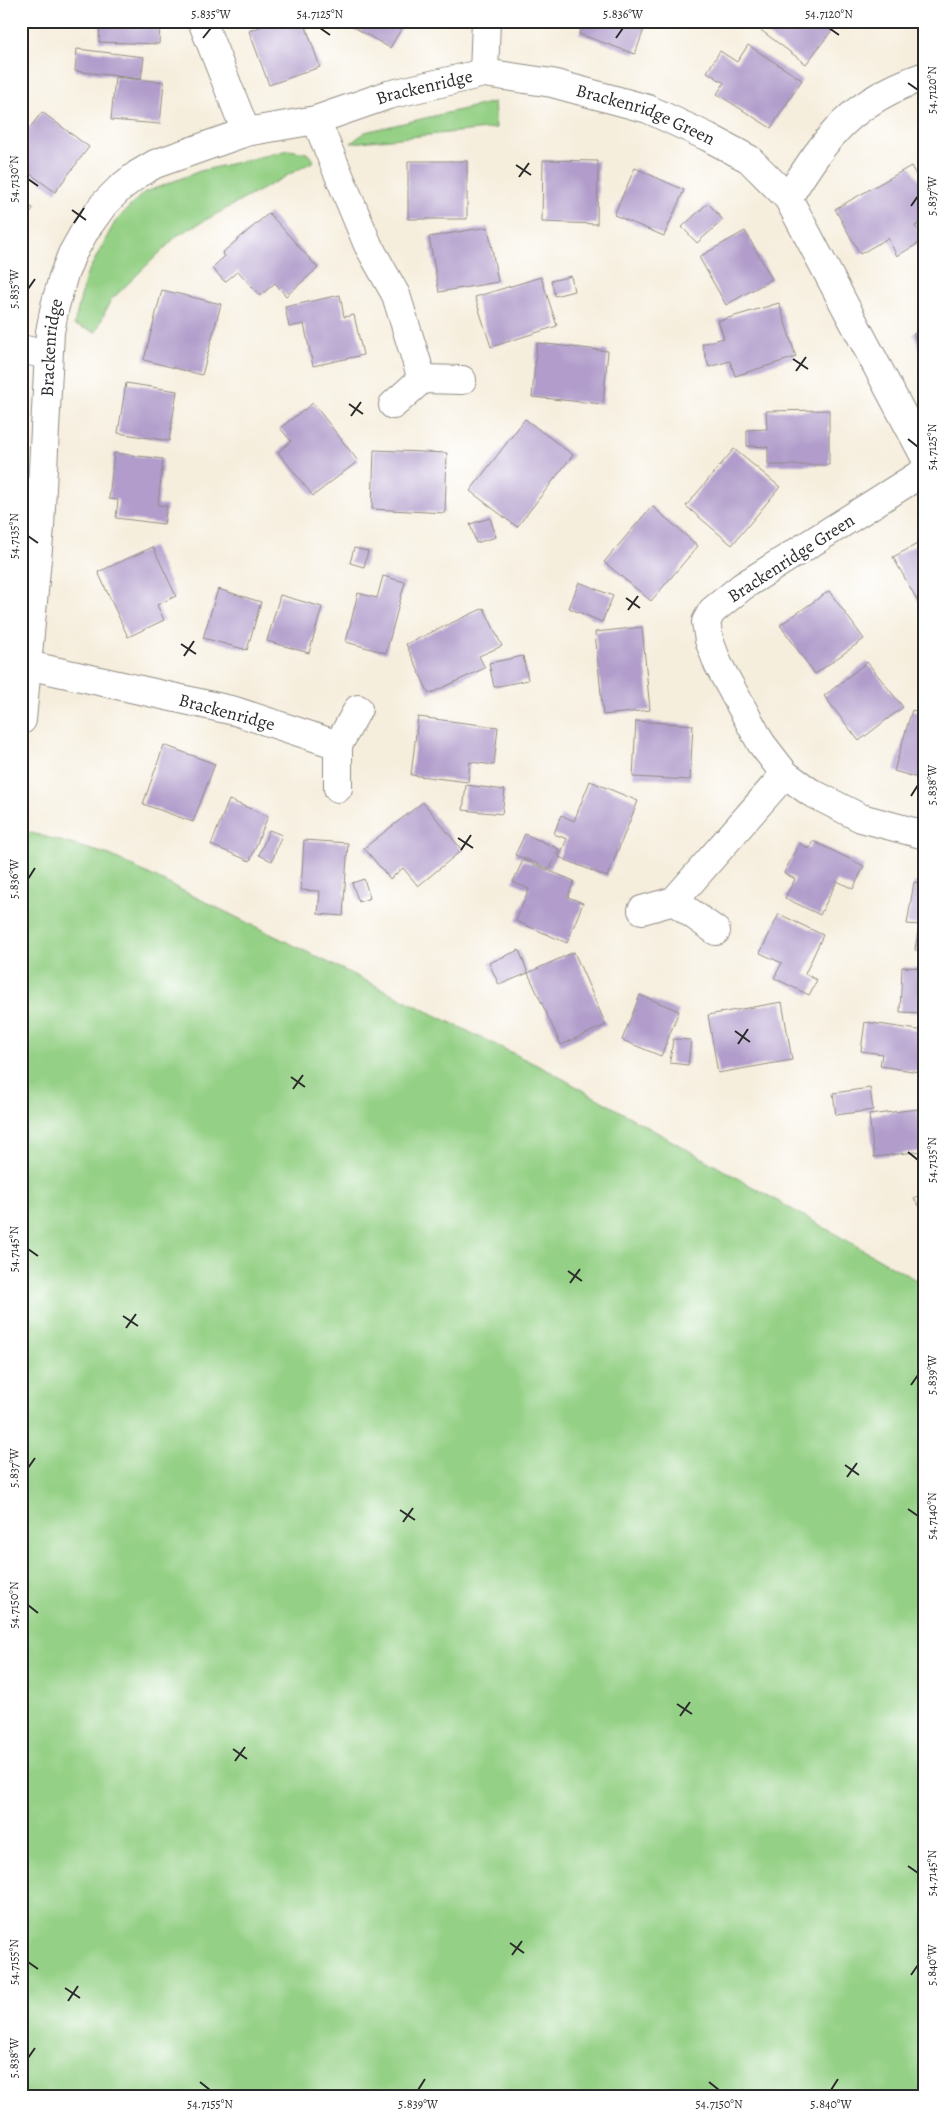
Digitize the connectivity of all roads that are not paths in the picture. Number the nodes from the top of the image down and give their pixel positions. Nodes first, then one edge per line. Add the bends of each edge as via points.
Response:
1 (202, 21) edge
2 (486, 21) edge
3 (484, 73) junction
4 (925, 76) edge
5 (316, 120) junction
6 (246, 132) junction
7 (788, 198) junction
8 (21, 350) edge
9 (47, 355) junction
10 (422, 379) junction
11 (462, 380) dead end
12 (393, 405) dead end
13 (925, 457) edge
14 (925, 471) edge
15 (27, 665) junction
16 (358, 709) dead end
17 (22, 720) edge
18 (338, 745) junction
19 (785, 774) junction
20 (338, 788) dead end
21 (925, 835) edge
22 (674, 901) junction
23 (642, 910) dead end
24 (716, 932) dead end

1 - 6 street
2 - 3 street, Brackenridge
3 - 5 street, Brackenridge via 388,95
3 - 7 street, Brackenridge Green via 552,82 648,109 749,159
4 - 7 street via 876,98 843,122 825,142
5 - 6 street, Brackenridge
5 - 10 street via 368,245 396,295
6 - 9 street, Brackenridge via 156,164 138,174 104,204 72,254 54,306
7 - 13 street, Brackenridge Green
8 - 9 street
9 - 15 street, Brackenridge via 40,528
10 - 11 street
10 - 12 street
14 - 19 street, Brackenridge Green via 743,586 712,611 706,622 718,664 762,743
15 - 17 street, Brackenridge
15 - 18 street, Brackenridge via 235,711
16 - 18 street
18 - 20 street
19 - 21 street, Brackenridge Green via 810,792 861,818
19 - 22 street
22 - 23 street
22 - 24 street

